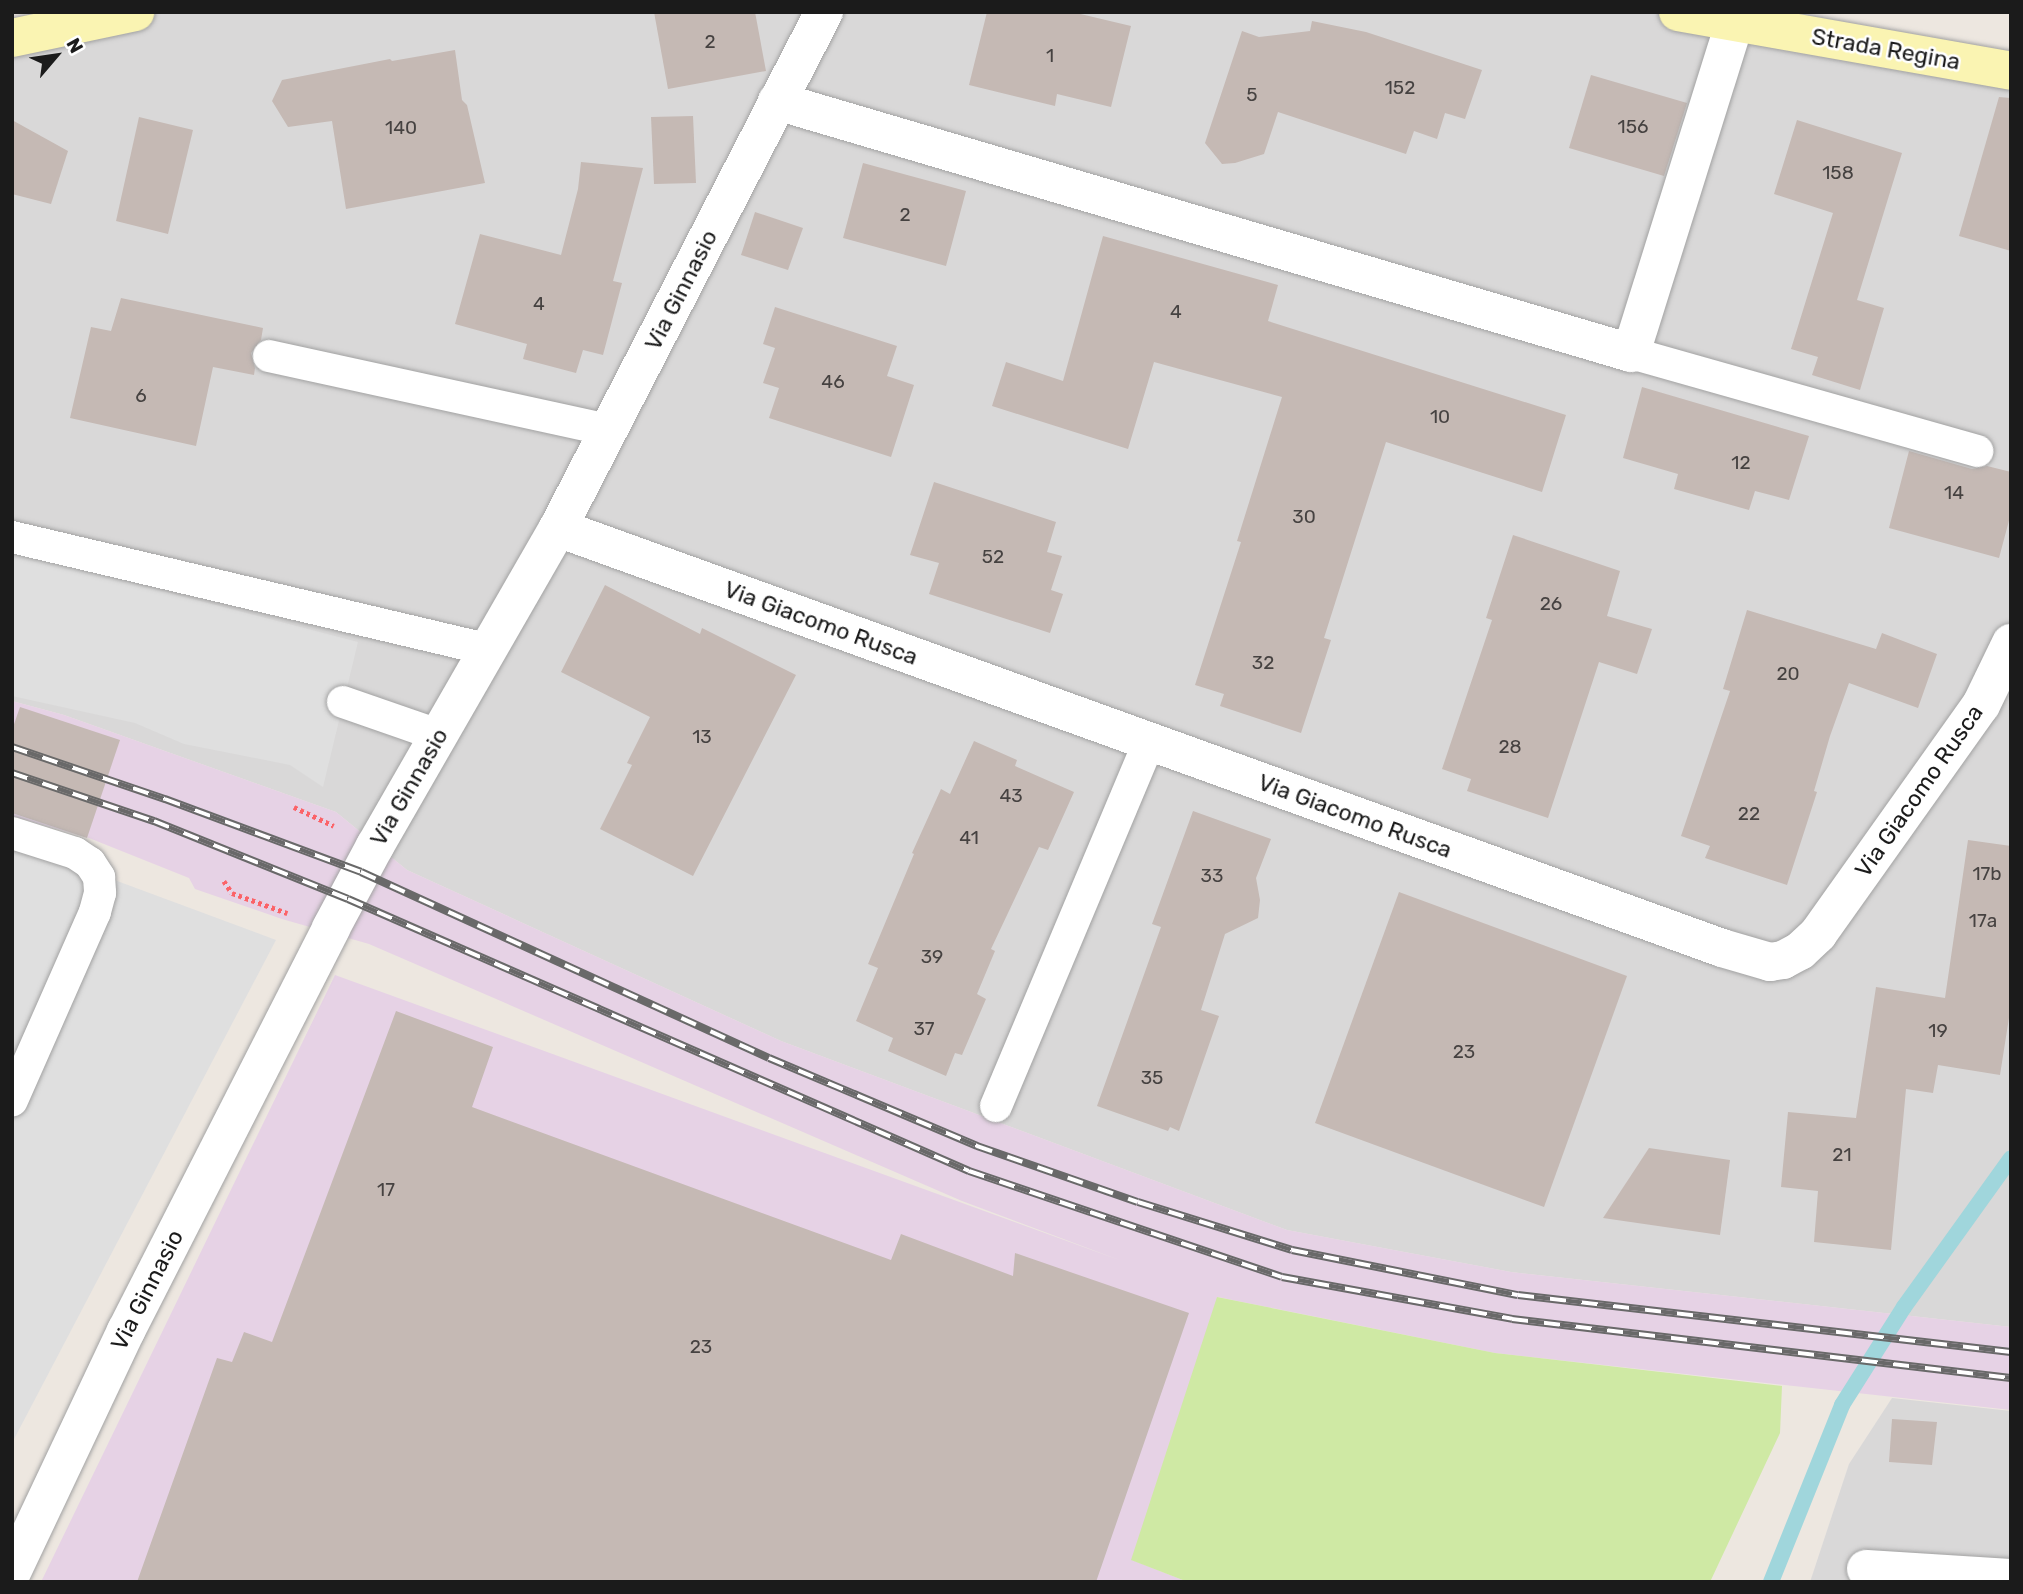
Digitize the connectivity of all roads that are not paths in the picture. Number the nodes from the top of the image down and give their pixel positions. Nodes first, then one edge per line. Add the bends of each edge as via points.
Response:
1 (135, 12) edge
2 (824, 12) edge
3 (1678, 12) edge
4 (1735, 22) junction
5 (12, 38) edge
6 (2011, 71) edge
7 (777, 101) junction
8 (1632, 353) junction
9 (269, 356) dead end
10 (608, 430) junction
11 (1977, 451) dead end
12 (558, 527) junction
13 (12, 537) edge
14 (2011, 643) edge
15 (487, 649) junction
16 (343, 702) dead end
17 (438, 735) junction
18 (1149, 742) junction
19 (12, 833) edge
20 (12, 1100) edge
21 (996, 1106) dead end
22 (1866, 1569) dead end
23 (12, 1572) edge
24 (2011, 1578) edge

1 - 5 main road
2 - 7 street, Via Ginnasio
3 - 4 main road, Strada Regina
4 - 6 main road, Strada Regina
4 - 8 street
7 - 8 street
7 - 10 street, Via Ginnasio
8 - 11 lane
9 - 10 lane
10 - 12 street, Via Ginnasio
12 - 15 street, Via Ginnasio
12 - 18 street, Via Giacomo Rusca
13 - 15 lane
14 - 18 street, Via Giacomo Rusca via 1986,696 1818,934 1800,951 1770,962
15 - 17 street, Via Ginnasio
16 - 17 lane
17 - 23 street, Via Ginnasio via 331,928 126,1331
18 - 21 lane
19 - 20 lane via 75,853 90,863 99,877 100,893
22 - 24 street

